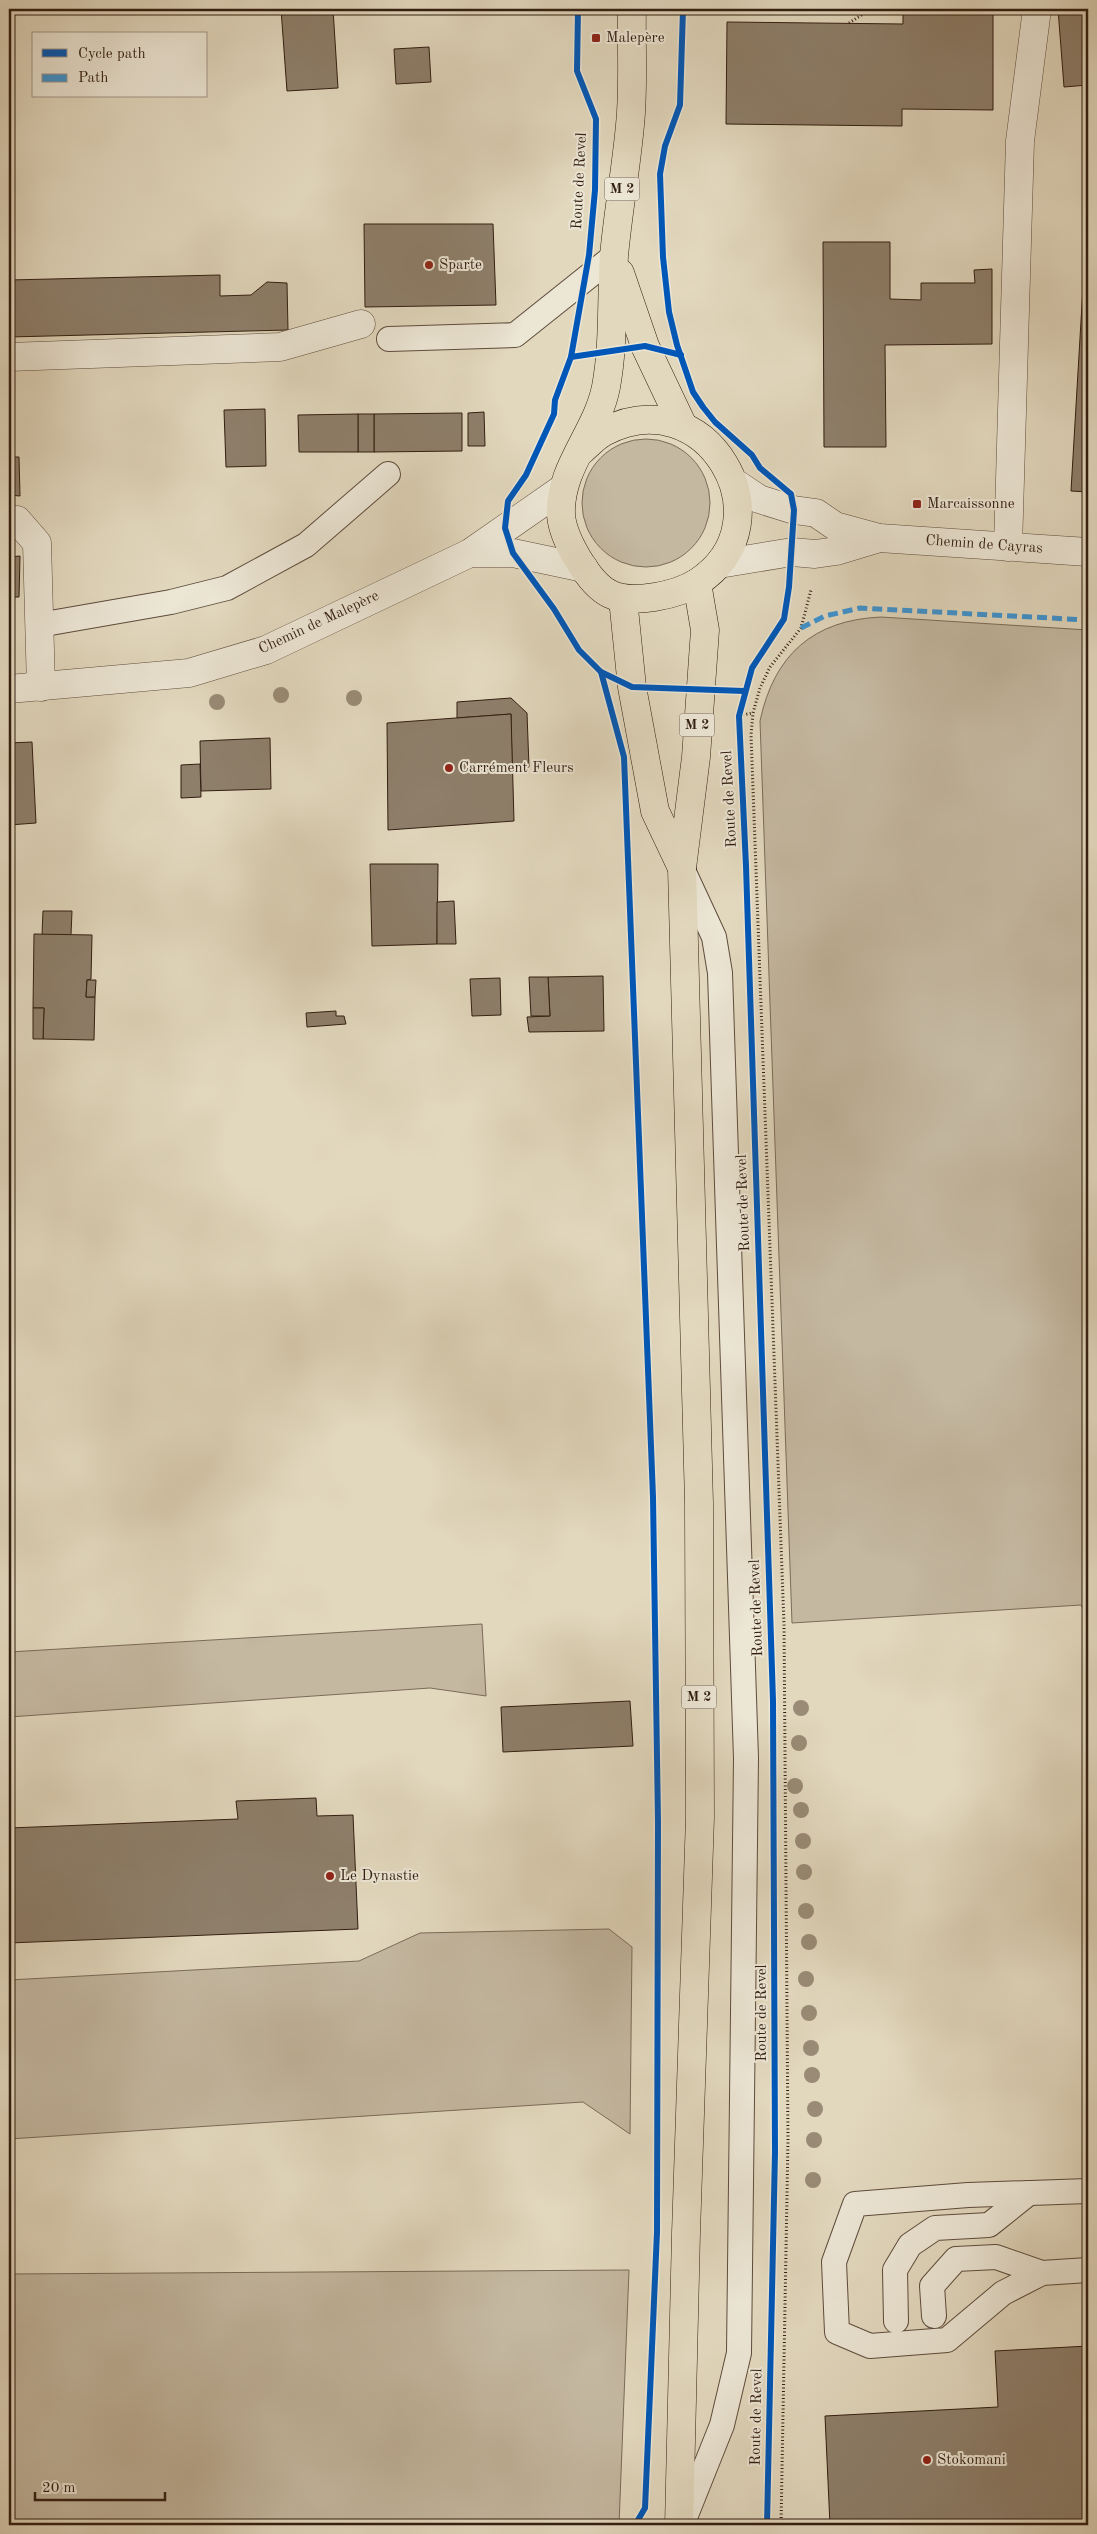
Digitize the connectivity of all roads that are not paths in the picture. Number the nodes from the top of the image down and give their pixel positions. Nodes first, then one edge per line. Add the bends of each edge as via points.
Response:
1 (632, 9) edge
2 (1037, 9) edge
3 (614, 256) junction
4 (361, 324) dead end
5 (389, 339) dead end
6 (9, 357) edge
7 (683, 426) junction
8 (581, 451) junction
9 (388, 474) dead end
10 (735, 483) junction
11 (562, 489) junction
12 (9, 520) edge
13 (879, 538) junction
14 (1008, 546) junction
15 (1088, 552) edge
16 (470, 553) junction
17 (718, 564) junction
18 (584, 568) junction
19 (697, 583) junction
20 (623, 599) junction
21 (39, 625) junction
22 (41, 687) junction
23 (9, 688) edge
24 (682, 868) junction
25 (1088, 2191) edge
26 (1030, 2193) junction
27 (1088, 2270) edge
28 (1042, 2273) junction
29 (934, 2316) dead end
30 (896, 2321) dead end
31 (681, 2525) edge

1 - 3 main road, M 2 via 630,122
2 - 14 street via 1020,141
3 - 5 lane via 515,334
3 - 7 main road, M 2 via 645,346
3 - 8 main road, M 2 via 613,341 606,390
4 - 6 street via 280,347
7 - 8 main road via 656,419 628,422 602,432
7 - 10 main road via 706,440 723,459
8 - 11 main road via 569,469
9 - 21 lane via 306,545 227,588 172,602
10 - 13 street, Chemin de Cayras via 759,499 816,513 835,526
10 - 17 main road via 738,511 732,539
11 - 16 street, Chemin de Malepère
11 - 18 main road via 561,517 568,544
12 - 21 street via 17,520 37,543
13 - 14 street, Chemin de Cayras
13 - 17 street, Chemin de Cayras via 836,551 815,554 792,552
14 - 15 street, Chemin de Cayras
16 - 18 street, Chemin de Malepère via 513,553
16 - 22 street, Chemin de Malepère via 266,650 189,673
17 - 19 main road
18 - 20 main road via 608,594
19 - 20 main road via 661,597
19 - 24 main road, Route de Revel / M 2 via 705,630 696,758
20 - 24 main road, Route de Revel / M 2 via 632,687 655,811
21 - 22 street
22 - 23 street, Chemin de Malepère
24 - 31 main road, Route de Revel / M 2 via 698,1503 700,1817 686,2232
24 - 31 lane, Route de Revel via 714,937 720,973 746,1758 740,2353 722,2425
25 - 26 lane
26 - 28 lane via 855,2204 834,2262 837,2332 870,2346 948,2340 1003,2293
26 - 30 lane via 989,2225 935,2228 910,2245 895,2270
27 - 28 lane
28 - 29 lane via 996,2257 956,2259 932,2286

